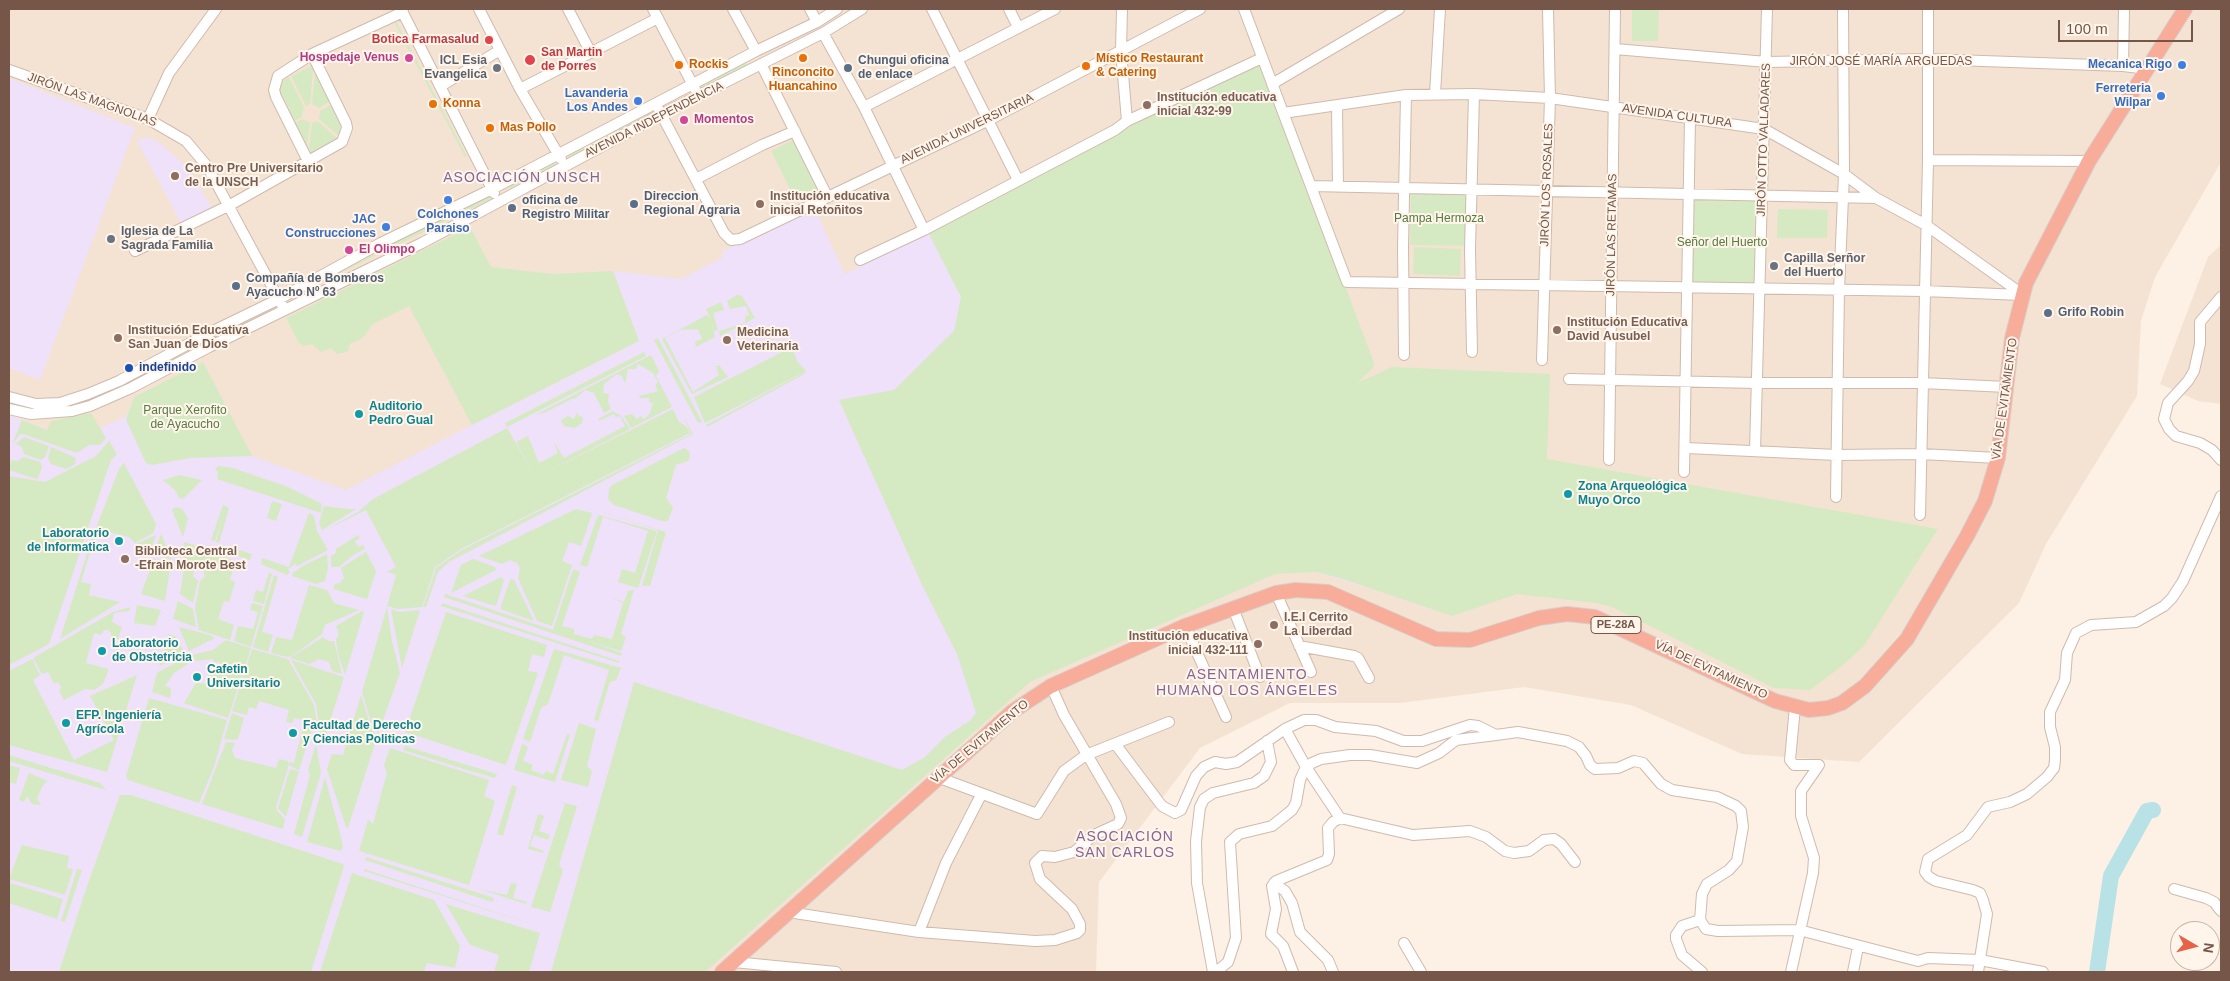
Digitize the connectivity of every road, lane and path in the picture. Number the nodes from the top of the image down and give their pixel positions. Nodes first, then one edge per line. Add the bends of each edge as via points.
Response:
1 (216, 9) edge
2 (479, 9) edge
3 (568, 9) edge
4 (733, 9) edge
5 (810, 9) edge
6 (837, 9) edge
7 (862, 9) edge
8 (932, 9) edge
9 (1009, 9) edge
10 (1055, 9) edge
11 (1122, 9) edge
12 (1244, 9) edge
13 (1399, 9) edge
14 (1440, 9) edge
15 (1548, 9) edge
16 (1615, 9) edge
17 (1767, 9) edge
18 (1843, 9) edge
19 (1928, 9) edge
20 (2124, 9) edge
21 (2185, 9) edge
22 (1197, 10) edge
23 (402, 11) edge
24 (656, 14) edge
25 (817, 22) junction
26 (1018, 27) junction
27 (823, 34) junction
28 (1614, 49) junction
29 (500, 50) junction
30 (1121, 50) junction
31 (756, 52) junction
32 (591, 53) junction
33 (312, 54) junction
34 (1262, 58) junction
35 (1927, 59) junction
36 (956, 60) junction
37 (1767, 62) junction
38 (1844, 62) junction
39 (761, 64) junction
40 (2123, 66) junction
41 (9, 70) edge
42 (2148, 70) junction
43 (693, 84) junction
44 (1272, 84) junction
45 (441, 86) junction
46 (520, 89) junction
47 (1435, 94) junction
48 (1474, 94) junction
49 (1406, 95) junction
50 (699, 97) junction
51 (1550, 98) junction
52 (656, 105) junction
53 (1337, 105) junction
54 (864, 107) junction
55 (1614, 107) junction
56 (662, 114) junction
57 (1283, 114) junction
58 (1690, 118) junction
59 (148, 119) junction
60 (989, 120) junction
61 (1127, 121) junction
62 (1764, 129) junction
63 (795, 131) junction
64 (601, 132) junction
65 (607, 143) junction
66 (558, 154) junction
67 (1928, 160) junction
68 (308, 161) junction
69 (2089, 161) junction
70 (564, 166) junction
71 (893, 166) junction
72 (1844, 174) junction
73 (696, 179) junction
74 (1018, 180) junction
75 (1311, 186) junction
76 (1338, 187) junction
77 (1405, 188) junction
78 (492, 189) junction
79 (1472, 189) junction
80 (1546, 192) junction
81 (1613, 193) junction
82 (1687, 195) junction
83 (827, 196) junction
84 (1762, 196) junction
85 (1843, 197) junction
86 (1876, 198) junction
87 (500, 202) junction
88 (230, 205) junction
89 (446, 211) junction
90 (1926, 225) junction
91 (453, 226) junction
92 (924, 230) junction
93 (381, 243) junction
94 (136, 251) dead end
95 (389, 258) junction
96 (860, 260) dead end
97 (1404, 282) junction
98 (1471, 283) junction
99 (1545, 286) junction
100 (1611, 286) junction
101 (1686, 287) junction
102 (1760, 290) junction
103 (1839, 290) junction
104 (1924, 291) junction
105 (2022, 295) junction
106 (2221, 297) edge
107 (279, 299) junction
108 (284, 310) junction
109 (1472, 352) dead end
110 (1404, 355) dead end
111 (1542, 360) dead end
112 (1569, 379) dead end
113 (1610, 381) junction
114 (1687, 382) junction
115 (1757, 383) junction
116 (1922, 383) junction
117 (1838, 384) junction
118 (2007, 387) junction
119 (9, 396) edge
120 (9, 409) edge
121 (1686, 448) junction
122 (1755, 451) junction
123 (1921, 454) junction
124 (1837, 455) junction
125 (1998, 458) junction
126 (1609, 460) dead end
127 (2221, 460) edge
128 (1684, 472) dead end
129 (1836, 496) dead end
130 (2221, 496) edge
131 (1920, 515) dead end
132 (1276, 593) junction
133 (1233, 608) junction
134 (1185, 626) junction
135 (1299, 646) junction
136 (1311, 672) dead end
137 (1260, 677) dead end
138 (1369, 678) dead end
139 (1051, 686) junction
140 (1795, 707) junction
141 (1226, 717) dead end
142 (1169, 722) dead end
143 (1285, 729) junction
144 (1496, 735) junction
145 (1267, 741) junction
146 (1116, 745) junction
147 (1086, 755) junction
148 (1306, 767) junction
149 (937, 777) junction
150 (981, 795) junction
151 (1340, 818) junction
152 (1575, 862) dead end
153 (1274, 883) junction
154 (2174, 889) dead end
155 (2221, 911) edge
156 (788, 912) junction
157 (1700, 920) junction
158 (1799, 930) junction
159 (920, 932) junction
160 (1404, 943) dead end
161 (1858, 947) junction
162 (1980, 960) junction
163 (1918, 961) junction
164 (734, 962) junction
165 (722, 972) edge
166 (836, 972) edge
167 (1215, 972) edge
168 (1293, 972) edge
169 (1333, 972) edge
170 (1421, 972) edge
171 (1701, 972) edge
172 (1790, 972) edge
173 (1853, 972) edge
174 (1917, 972) edge
175 (1978, 972) edge
176 (2042, 972) edge

1 - 59 street via 169,73
2 - 29 street
3 - 32 street
4 - 31 street
5 - 25 street
6 - 25 street, AVENIDA INDEPENDENCIA
7 - 27 street, AVENIDA INDEPENDENCIA
8 - 36 street
9 - 26 street
10 - 26 street
11 - 30 street
12 - 34 street
13 - 44 street
14 - 47 street
15 - 51 street, JIRÓN LOS ROSALES
16 - 28 street, JIRÓN LAS RETAMAS
17 - 37 street, JIRÓN OTTO VALLADARES
18 - 38 street
19 - 35 street
20 - 40 street
21 - 42 highway, VÍA DE EVITAMIENTO / PE-28A
22 - 30 street, AVENIDA UNIVERSITARIA
23 - 33 street
23 - 45 street
24 - 32 street
24 - 43 street
25 - 31 street, AVENIDA INDEPENDENCIA
26 - 36 street
27 - 39 street, AVENIDA INDEPENDENCIA
27 - 54 street
28 - 37 street, JIRÓN JOSÉ MARÍA ARGUEDAS
28 - 55 street, JIRÓN LAS RETAMAS
29 - 45 street
29 - 46 street
30 - 60 street, AVENIDA UNIVERSITARIA
30 - 61 street
31 - 43 street, AVENIDA INDEPENDENCIA
32 - 46 street
33 - 68 street via 278,76 274,90
33 - 68 street via 347,128 342,142
34 - 44 street
34 - 61 street
35 - 38 street, JIRÓN JOSÉ MARÍA ARGUEDAS
35 - 40 street, JIRÓN JOSÉ MARÍA ARGUEDAS
35 - 67 street
36 - 54 street
36 - 60 street
37 - 38 street, JIRÓN JOSÉ MARÍA ARGUEDAS
37 - 62 street, JIRÓN OTTO VALLADARES
38 - 72 street
39 - 50 street, AVENIDA INDEPENDENCIA
39 - 63 street
40 - 42 street, JIRÓN JOSÉ MARÍA ARGUEDAS
41 - 59 street, JIRÓN LAS MAGNOLIAS
42 - 69 highway, VÍA DE EVITAMIENTO / PE-28A
43 - 50 street
43 - 52 street, AVENIDA INDEPENDENCIA
44 - 57 street
45 - 78 street
46 - 66 street
47 - 48 street, AVENIDA CULTURA
47 - 49 street, AVENIDA CULTURA
48 - 51 street, AVENIDA CULTURA
48 - 79 street
49 - 53 street, AVENIDA CULTURA
49 - 77 street
50 - 56 street, AVENIDA INDEPENDENCIA
51 - 55 street, AVENIDA CULTURA
51 - 80 street, JIRÓN LOS ROSALES
52 - 56 street
52 - 64 street, AVENIDA INDEPENDENCIA
53 - 57 street, AVENIDA CULTURA
53 - 76 street
54 - 71 street
55 - 58 street, AVENIDA CULTURA
55 - 81 street, JIRÓN LAS RETAMAS
56 - 65 street, AVENIDA INDEPENDENCIA
56 - 73 street
57 - 75 street
58 - 62 street, AVENIDA CULTURA
58 - 82 street
59 - 88 street, JIRÓN LAS MAGNOLIAS via 186,141 207,166
60 - 71 street, AVENIDA UNIVERSITARIA
60 - 74 street
61 - 74 street via 1116,130
62 - 72 street, AVENIDA CULTURA
62 - 84 street, JIRÓN OTTO VALLADARES
63 - 73 street
63 - 83 street
64 - 65 street
64 - 66 street, AVENIDA INDEPENDENCIA
65 - 70 street, AVENIDA INDEPENDENCIA
66 - 70 street
66 - 78 street, AVENIDA INDEPENDENCIA
67 - 69 street
67 - 90 street
68 - 88 street
69 - 105 highway, VÍA DE EVITAMIENTO / PE-28A
70 - 87 street, AVENIDA INDEPENDENCIA
71 - 83 street, AVENIDA UNIVERSITARIA
71 - 92 street
72 - 85 street
72 - 86 street, AVENIDA CULTURA
73 - 83 street, AVENIDA UNIVERSITARIA via 730,240 740,240
74 - 92 street
75 - 76 street
75 - 97 street via 1348,282
76 - 77 street
77 - 79 street
77 - 97 street
78 - 87 street
78 - 89 street, AVENIDA INDEPENDENCIA
79 - 80 street
79 - 98 street
80 - 81 street
80 - 99 street, JIRÓN LOS ROSALES
81 - 82 street
81 - 100 street, JIRÓN LAS RETAMAS
82 - 84 street
82 - 101 street
84 - 85 street
84 - 102 street, JIRÓN OTTO VALLADARES
85 - 86 street
85 - 103 street
86 - 90 street, AVENIDA CULTURA
87 - 91 street, AVENIDA INDEPENDENCIA
88 - 94 street
88 - 107 street, JIRÓN LAS MAGNOLIAS
89 - 91 street
89 - 93 street, AVENIDA INDEPENDENCIA
90 - 104 street
90 - 105 street, AVENIDA CULTURA
91 - 95 street, AVENIDA INDEPENDENCIA
92 - 96 street
93 - 95 street
93 - 107 street, AVENIDA INDEPENDENCIA
95 - 108 street, AVENIDA INDEPENDENCIA
97 - 98 street
97 - 110 street
98 - 99 street
98 - 109 street
99 - 100 street
99 - 111 street, JIRÓN LOS ROSALES
100 - 101 street
100 - 113 street, JIRÓN LAS RETAMAS
101 - 102 street
101 - 114 street
102 - 103 street
102 - 115 street, JIRÓN OTTO VALLADARES
103 - 104 street
103 - 117 street
104 - 105 street
104 - 116 street
105 - 118 highway, VÍA DE EVITAMIENTO / PE-28A via 2012,338
106 - 127 street via 2200,322 2200,344 2194,371 2168,403 2164,419 2176,436 2200,443
107 - 108 street, JIRÓN LAS MAGNOLIAS
107 - 119 street, AVENIDA INDEPENDENCIA via 88,394 45,404
108 - 120 street, AVENIDA INDEPENDENCIA via 90,406 42,414
112 - 113 street
113 - 114 street
113 - 126 street, JIRÓN LAS RETAMAS
114 - 115 street
114 - 121 street
115 - 117 street
115 - 122 street, JIRÓN OTTO VALLADARES
116 - 117 street
116 - 118 street
116 - 123 street
117 - 124 street
118 - 125 highway, VÍA DE EVITAMIENTO / PE-28A
121 - 122 street
121 - 128 street
122 - 124 street
123 - 124 street
123 - 125 street
123 - 131 street
124 - 129 street
125 - 140 highway, VÍA DE EVITAMIENTO / PE-28A via 1984,501 1967,536 1907,639 1865,686 1842,704 1809,710
130 - 162 street via 2183,581 2164,606 2136,622 2091,625 2076,633 2067,653 2065,680 2050,712 2055,760 2048,777 2027,794 2010,802 1988,806 1968,834 1928,859 1926,872 1929,877 1973,890 1984,900 1987,914
132 - 133 highway, VÍA DE EVITAMIENTO / PE-28A
132 - 135 street
132 - 140 highway, VÍA DE EVITAMIENTO / PE-28A via 1296,590 1328,592 1436,639 1470,640 1539,618 1567,614 1595,617 1775,701
133 - 134 highway, VÍA DE EVITAMIENTO / PE-28A
133 - 137 street
134 - 139 highway, VÍA DE EVITAMIENTO / PE-28A
134 - 141 street
135 - 136 street
135 - 138 street via 1354,656
139 - 147 street
139 - 149 highway, VÍA DE EVITAMIENTO / PE-28A via 1013,710
140 - 158 street via 1790,760 1794,764 1819,765 1801,791 1801,816 1814,858 1814,873
142 - 146 street
143 - 144 street via 1297,722 1310,720 1335,727 1376,731 1403,741 1422,741 1470,725 1484,727
143 - 145 street
143 - 148 street
144 - 148 street via 1456,740 1439,753 1417,763 1350,755 1321,759
144 - 157 street via 1518,732 1567,741 1579,747 1594,769 1643,763 1661,784 1672,790 1703,794 1736,806 1741,812 1743,827 1740,854 1729,870 1707,884 1702,894
145 - 146 street via 1232,764 1215,762 1204,767 1196,776 1180,810 1175,813 1162,806
145 - 167 street via 1271,762 1264,776 1254,783 1213,793 1204,799 1200,807 1196,841 1197,884
146 - 147 street
147 - 150 street via 1064,771 1037,814
147 - 159 street via 1121,818 1118,824 1094,836 1074,852 1056,857 1042,856 1035,863 1040,880 1072,909 1080,930 1045,941
148 - 151 street
148 - 167 street via 1292,810 1272,826 1239,834 1230,842 1236,938 1228,962
149 - 150 street
149 - 156 highway, VÍA DE EVITAMIENTO / PE-28A
150 - 159 street via 946,863
151 - 152 street via 1413,835 1470,831 1486,836 1514,853 1529,851 1547,839 1554,839
151 - 153 street via 1328,828 1327,860
153 - 168 street via 1272,892 1276,909 1271,934 1283,946
153 - 169 street via 1292,903 1300,932 1328,960
154 - 155 street via 2206,898
156 - 159 street
156 - 164 highway, VÍA DE EVITAMIENTO / PE-28A
157 - 158 street via 1706,929 1718,931
157 - 171 street via 1682,926 1676,939 1682,954
158 - 161 street
158 - 172 street
160 - 170 street
161 - 163 street
161 - 173 street
162 - 163 street via 1928,958
162 - 175 street
162 - 176 street
163 - 174 street
164 - 165 highway, VÍA DE EVITAMIENTO / PE-28A
164 - 166 street

